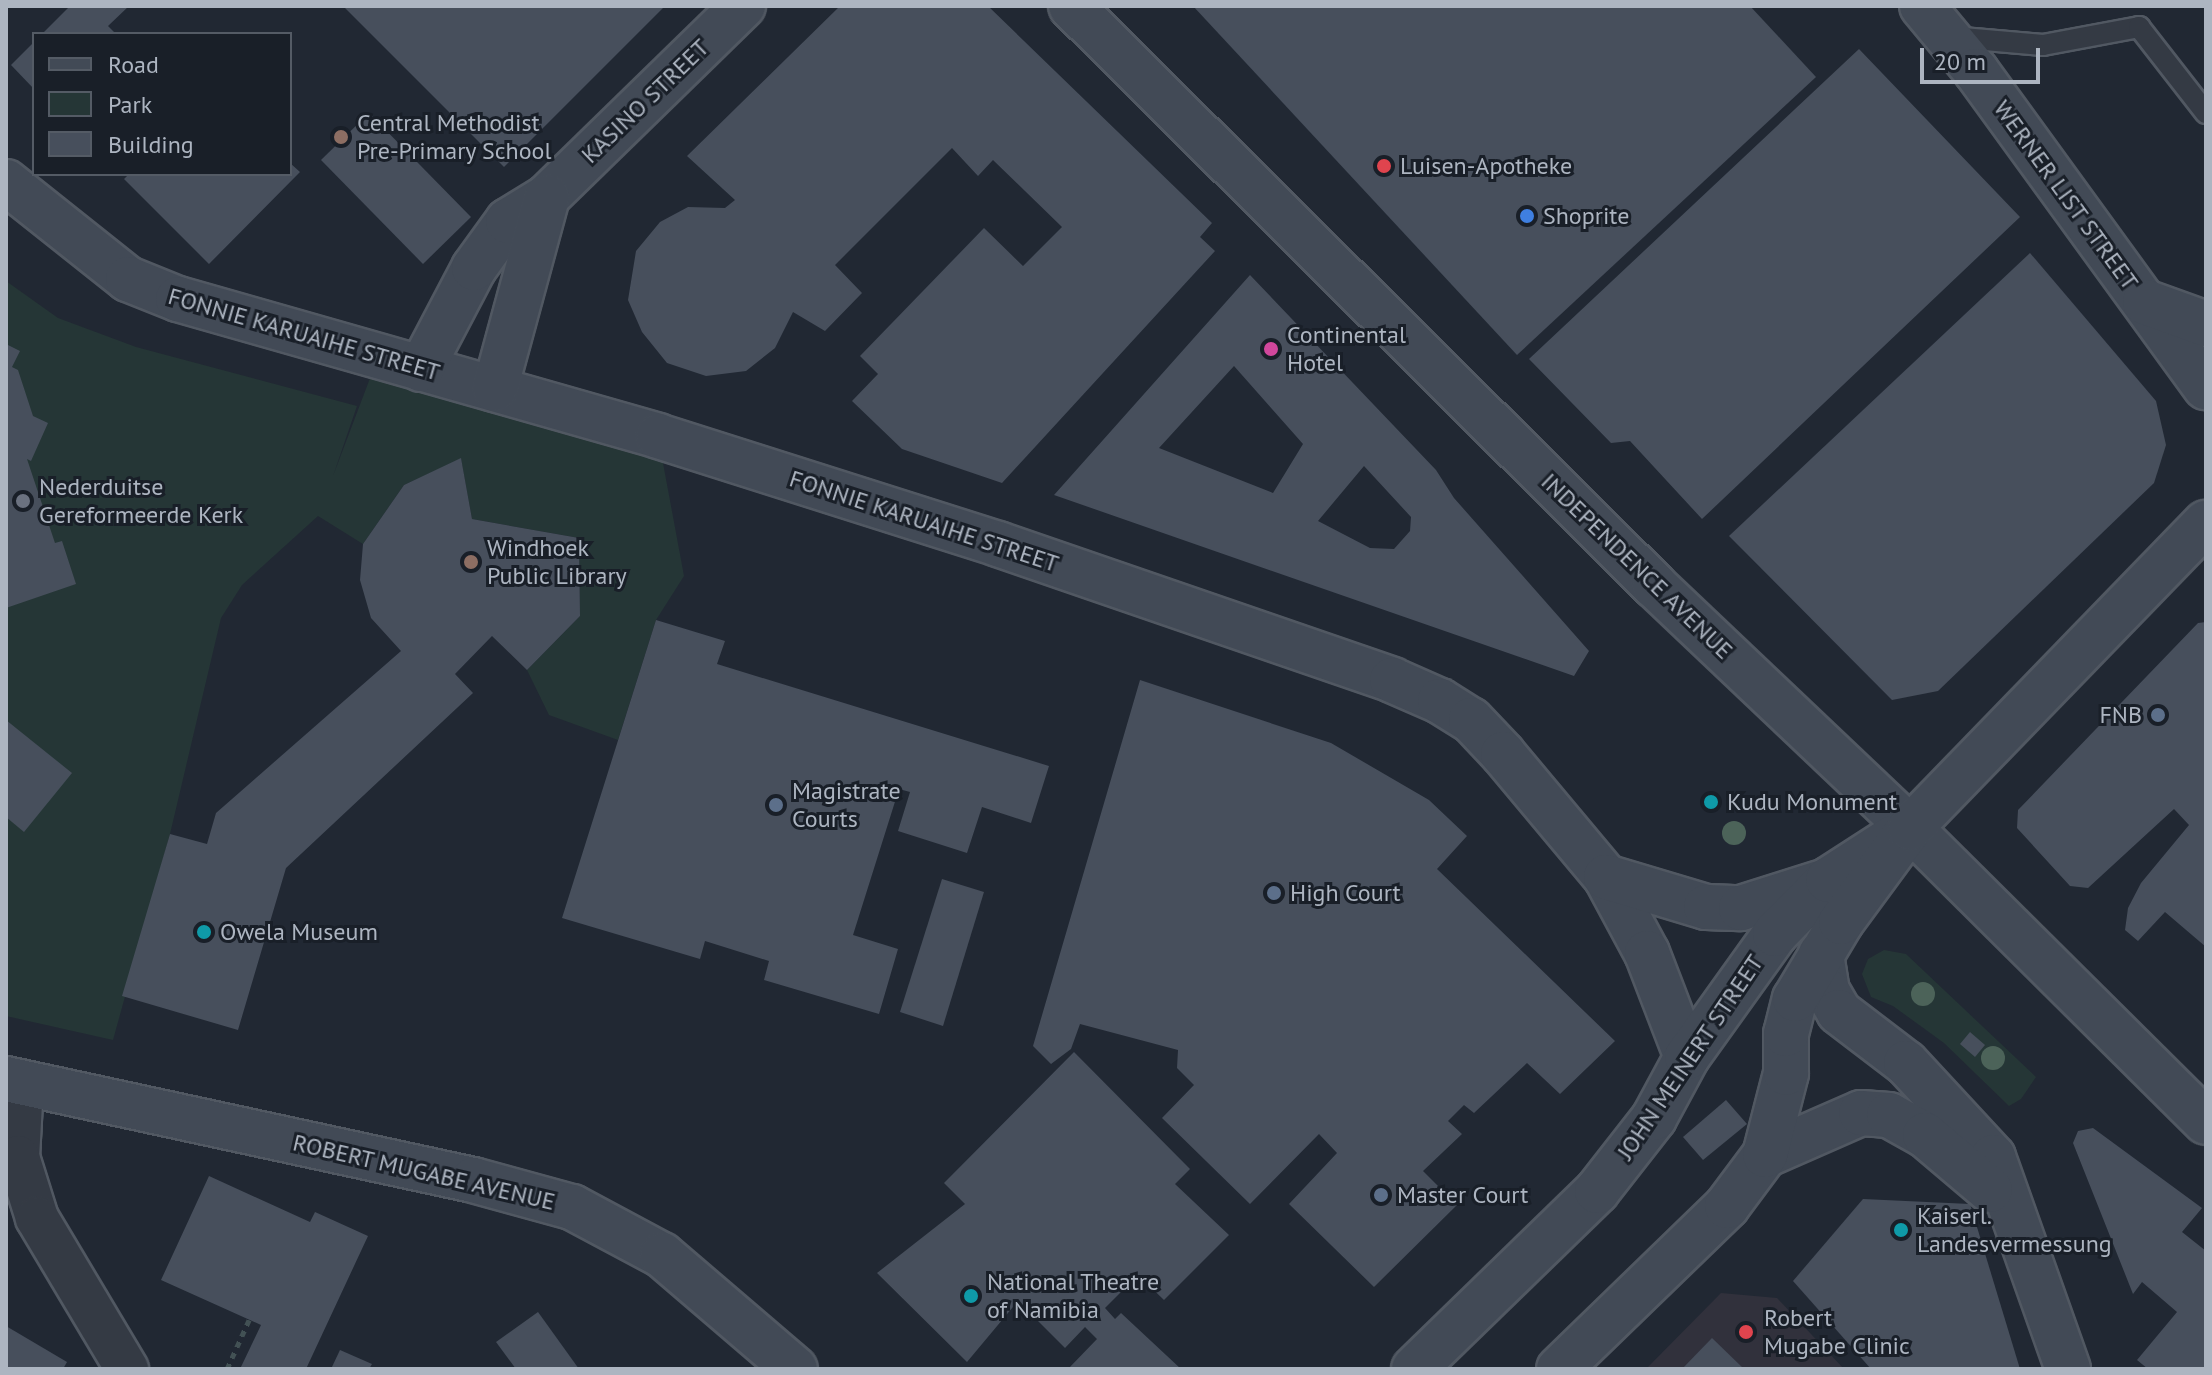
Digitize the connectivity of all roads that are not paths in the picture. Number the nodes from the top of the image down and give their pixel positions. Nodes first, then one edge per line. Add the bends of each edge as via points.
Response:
1 (743, 6) edge
2 (1071, 6) edge
3 (1935, 22) edge
4 (2206, 113) edge
5 (6, 182) edge
6 (547, 197) junction
7 (2145, 302) junction
8 (2206, 324) edge
9 (421, 369) junction
10 (2206, 387) edge
11 (495, 389) junction
12 (2206, 523) edge
13 (1910, 828) junction
14 (1606, 877) junction
15 (1828, 880) junction
16 (1821, 954) junction
17 (1687, 1057) junction
18 (14, 1082) edge
19 (2206, 1122) edge
20 (1765, 1155) junction
21 (2013, 1211) junction
22 (1424, 1363) edge
23 (127, 1369) edge
24 (795, 1369) edge
25 (1559, 1369) edge
26 (2068, 1369) edge

1 - 6 street, KASINO STREET
2 - 13 street, INDEPENDENCE AVENUE via 1654,585
3 - 4 lane via 2043,45 2139,27
3 - 7 street, WERNER LIST STREET
5 - 9 street, FONNIE KARUAIHE STREET via 128,279 178,299
6 - 9 street, KASINO STREET via 508,221 491,240
6 - 11 street
7 - 8 street
7 - 10 street, WERNER LIST STREET
9 - 11 street, FONNIE KARUAIHE STREET
11 - 14 street, FONNIE KARUAIHE STREET via 998,544 1417,689 1471,720
12 - 13 street, JOHN MEINERT STREET
13 - 15 street, JOHN MEINERT STREET
13 - 16 street, JOHN MEINERT STREET
13 - 19 street, INDEPENDENCE AVENUE
14 - 15 street via 1706,907 1741,908
14 - 17 street, FONNIE KARUAIHE STREET via 1641,939
15 - 17 street, JOHN MEINERT STREET via 1775,934
16 - 20 street, JOHN MEINERT STREET via 1795,999 1786,1034 1786,1073
16 - 21 street via 1827,991 1839,1012 1906,1063 1993,1157
17 - 22 street, JOHN MEINERT STREET via 1654,1118 1597,1191
18 - 23 street via 18,1157 37,1218
18 - 24 street, ROBERT MUGABE AVENUE via 473,1180 572,1207 662,1255
20 - 21 street via 1808,1131 1861,1113 1889,1115 1925,1135
20 - 25 street, JOHN MEINERT STREET via 1727,1206
21 - 26 street

